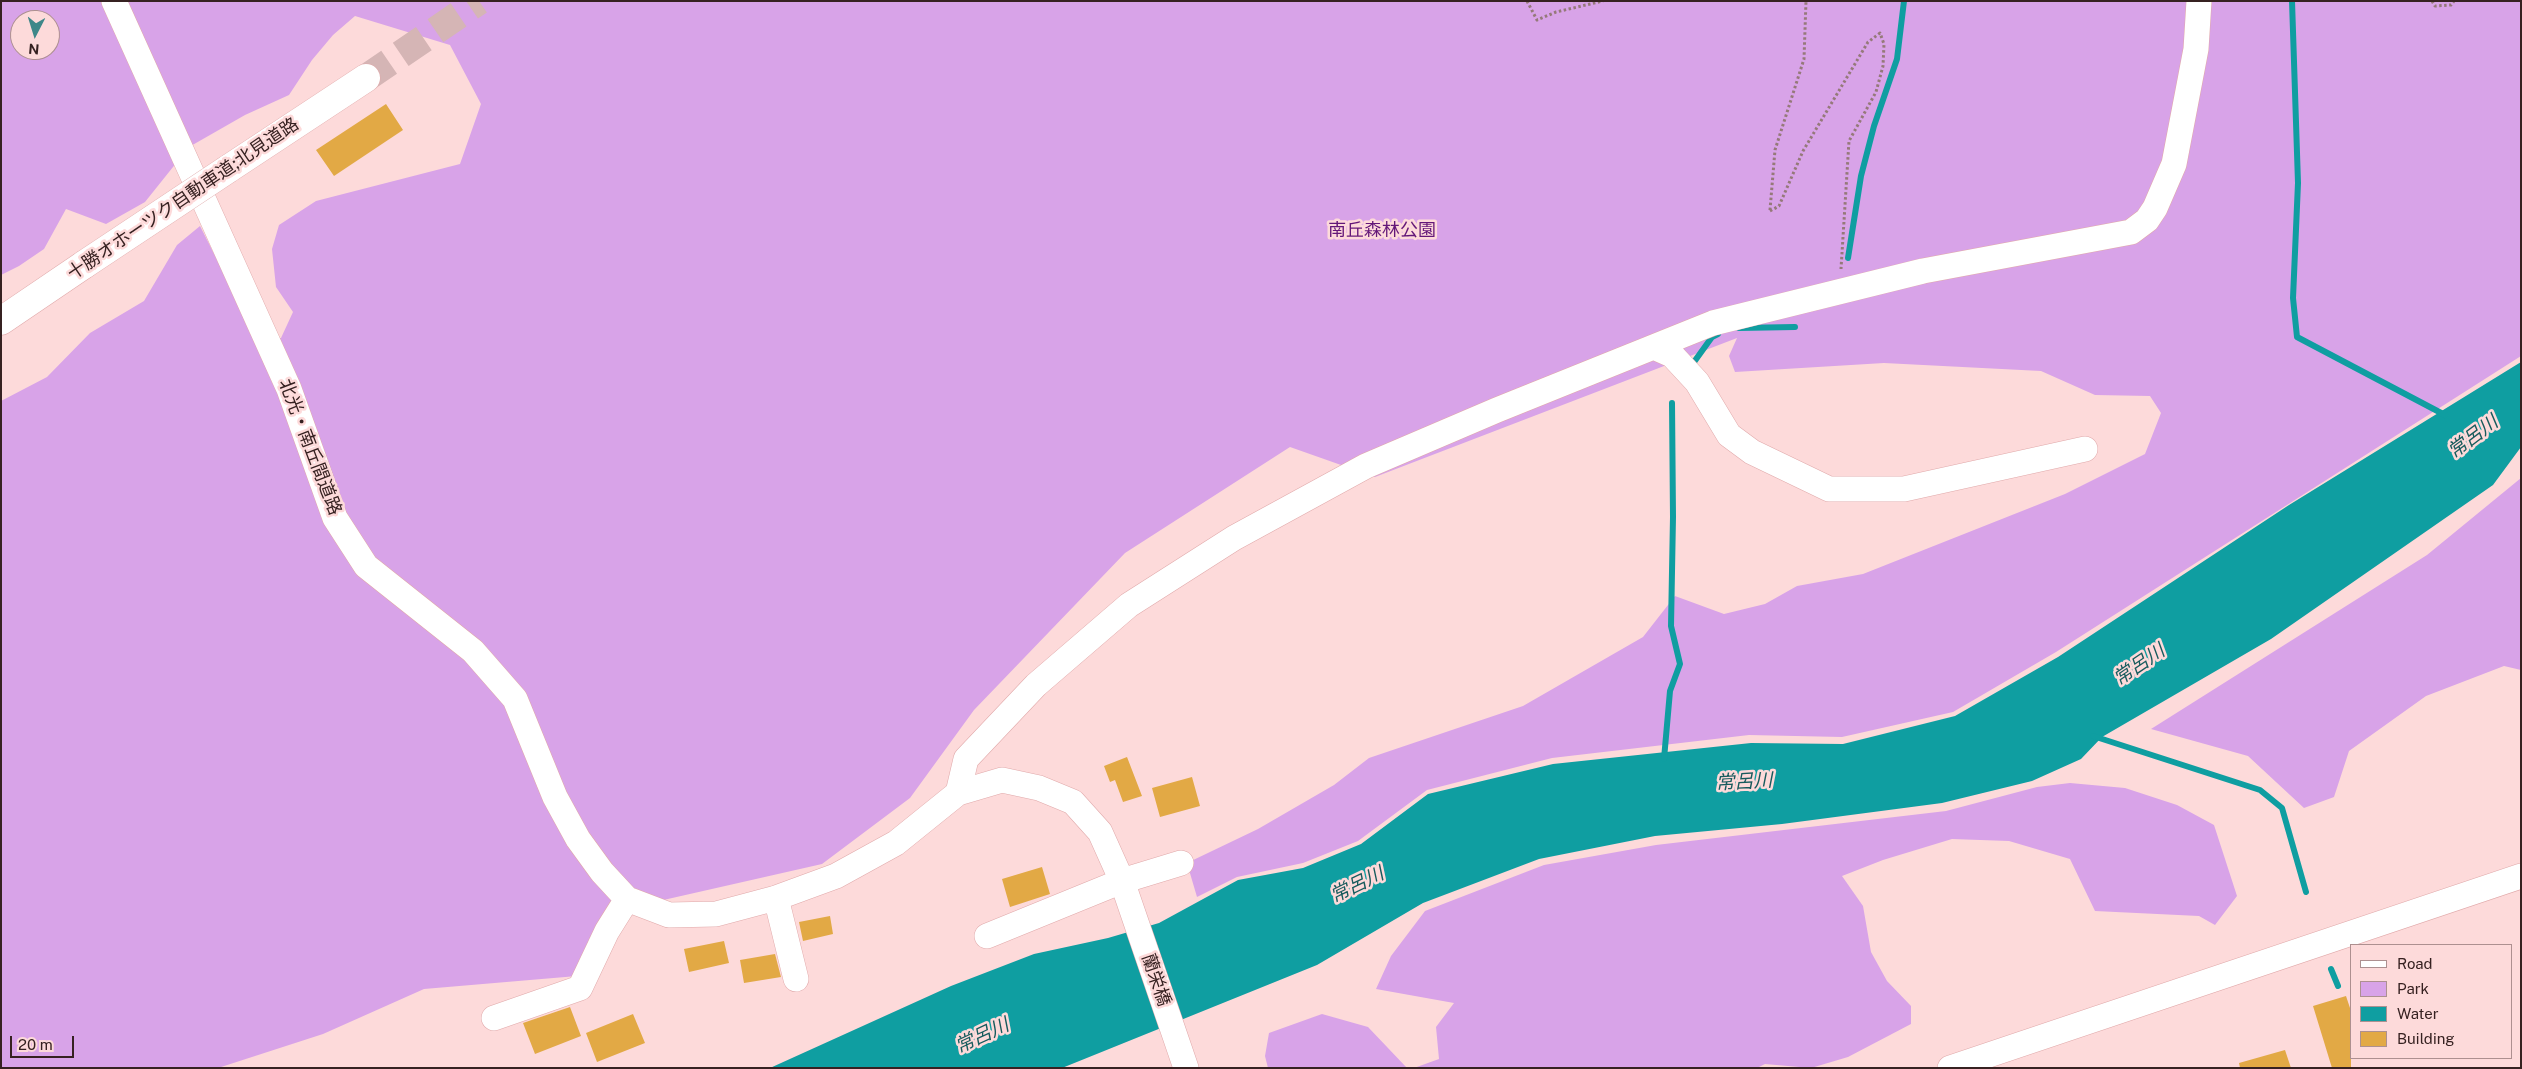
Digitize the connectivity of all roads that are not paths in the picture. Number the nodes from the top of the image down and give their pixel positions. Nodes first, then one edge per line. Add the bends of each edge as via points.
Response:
1 (114, 1) edge
2 (2199, 1) edge
3 (366, 78) tunnel mouth
4 (1, 321) edge
5 (1654, 347) junction
6 (2085, 449) dead end
7 (958, 793) junction
8 (1181, 862) dead end
9 (2521, 876) edge
10 (1124, 887) junction
11 (776, 898) junction
12 (627, 899) junction
13 (987, 936) dead end
14 (796, 980) dead end
15 (494, 1018) dead end
16 (1186, 1068) edge
17 (1950, 1068) edge

1 - 12 street, 北光・南丘間道路 via 289,389 335,518 366,566 473,651 515,699 555,797 578,839
2 - 5 street via 2196,49 2174,164 2166,188 2146,220 2131,232 1924,271 1713,323
3 - 4 highway, 十勝オホーツク自動車道;北見道路, bridge
5 - 6 street via 1672,355 1697,382 1729,435 1752,452 1829,489 1904,489
5 - 7 street via 1366,466 1234,538 1129,605 1036,685 966,759
7 - 10 street, 蘭栄橋 via 1002,780 1039,788 1073,802 1100,832
7 - 11 street via 896,843 836,876
8 - 10 street
9 - 17 street
10 - 13 street
10 - 16 street, 蘭栄橋
11 - 12 street via 716,914 669,915
11 - 14 street
12 - 15 street via 607,931 580,988

